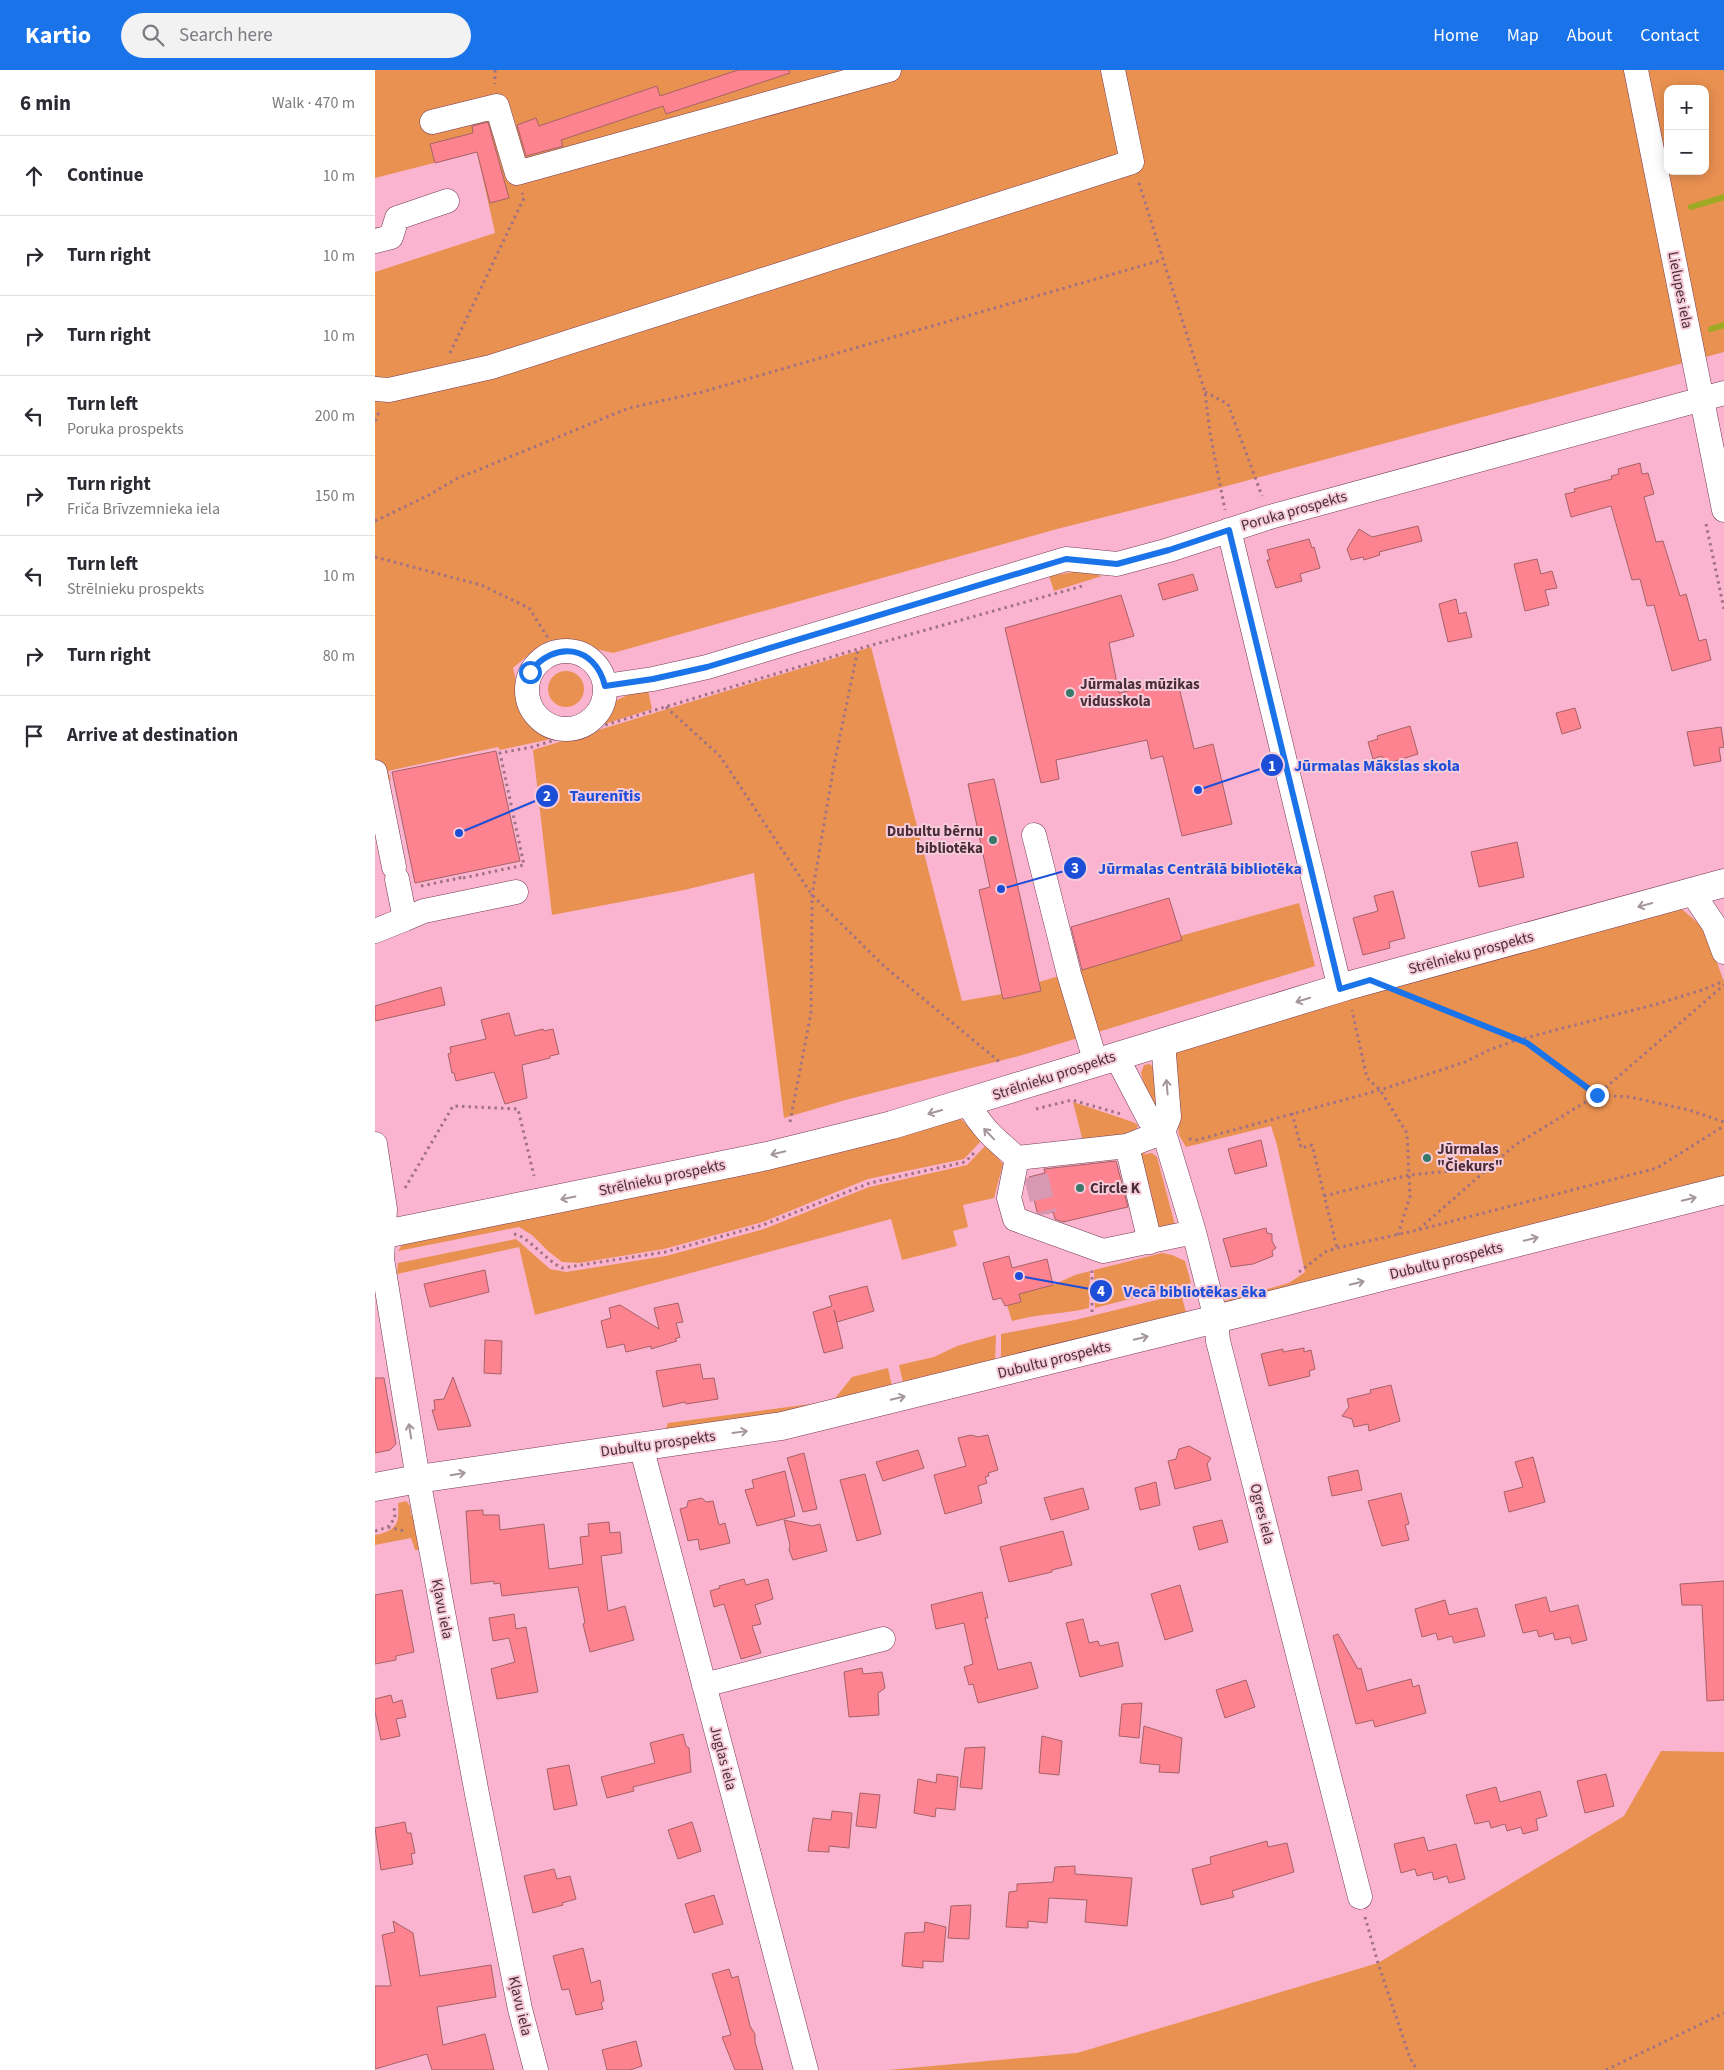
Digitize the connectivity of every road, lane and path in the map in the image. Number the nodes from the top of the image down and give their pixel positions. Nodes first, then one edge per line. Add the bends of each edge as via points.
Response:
1 (889, 70) edge
2 (1113, 70) edge
3 (1636, 70) edge
4 (432, 122) dead end
5 (1132, 162) junction
6 (517, 173) junction
7 (447, 201) dead end
8 (375, 241) edge
9 (1162, 260) junction
10 (418, 383) junction
11 (375, 389) edge
12 (1205, 392) junction
13 (1724, 393) edge
14 (1701, 399) junction
15 (1724, 510) edge
16 (1270, 517) junction
17 (375, 521) edge
18 (1229, 530) junction
19 (375, 557) edge
20 (1087, 585) dead end
21 (858, 649) junction
22 (557, 652) junction
23 (605, 686) junction
24 (665, 707) junction
25 (375, 772) edge
26 (1034, 835) dead end
27 (460, 878) dead end
28 (1724, 883) edge
29 (516, 892) dead end
30 (1692, 892) junction
31 (812, 894) junction
32 (405, 920) junction
33 (375, 931) edge
34 (1724, 952) edge
35 (1724, 981) edge
36 (1353, 985) junction
37 (1724, 985) edge
38 (1517, 1040) junction
39 (1163, 1042) junction
40 (1106, 1059) junction
41 (1002, 1064) dead end
42 (1380, 1090) junction
43 (1597, 1095) junction
44 (968, 1103) junction
45 (1027, 1111) dead end
46 (1292, 1113) junction
47 (1123, 1115) dead end
48 (790, 1122) dead end
49 (1724, 1124) edge
50 (990, 1135) junction
51 (1164, 1135) junction
52 (375, 1144) edge
53 (1127, 1146) junction
54 (1029, 1164) junction
55 (1491, 1167) junction
56 (1409, 1175) junction
57 (534, 1176) dead end
58 (1724, 1190) edge
59 (404, 1192) dead end
60 (1324, 1196) junction
61 (1418, 1230) junction
62 (1194, 1232) junction
63 (380, 1235) edge
64 (505, 1235) dead end
65 (1397, 1235) junction
66 (1150, 1242) junction
67 (1093, 1247) junction
68 (1337, 1248) junction
69 (1294, 1276) dead end
70 (1092, 1312) dead end
71 (1216, 1320) junction
72 (641, 1446) junction
73 (418, 1480) junction
74 (384, 1494) edge
75 (375, 1531) edge
76 (883, 1639) dead end
77 (704, 1685) junction
78 (1360, 1897) joint
79 (1724, 2013) edge
80 (536, 2070) edge
81 (805, 2070) edge
82 (1417, 2070) edge
83 (1606, 2070) edge

1 - 6 street
2 - 5 street
3 - 14 street, Lielupes iela
4 - 6 street via 497,106
5 - 9 path
5 - 10 street via 491,367
6 - 10 path via 523,198 519,207 450,353
7 - 8 street via 397,218 391,237
9 - 12 path
9 - 17 path via 702,392 629,408 456,479
10 - 11 street via 389,390
12 - 16 path via 1228,404
12 - 18 path
13 - 14 street, Poruka prospekts
14 - 15 street, Lielupes iela
14 - 16 street, Poruka prospekts
16 - 18 street, Poruka prospekts
18 - 23 street, Poruka prospekts via 1117,564 1066,559 707,667
18 - 36 street
19 - 22 path via 481,585 529,608
20 - 21 path
21 - 24 path
21 - 31 path
22 - 23 street via 575,652 587,657 596,666
22 - 23 street via 538,662 530,672 527,698 540,719 563,729 576,728 596,714 603,703
24 - 27 path via 500,753 524,865
24 - 31 path via 720,756
25 - 32 street
26 - 40 street, Ogres iela via 1069,974
28 - 30 main road, Strēlnieku prospekts
29 - 32 street via 424,911
30 - 34 street via 1714,925
30 -> 36 main road, Strēlnieku prospekts
31 - 41 path via 884,966
31 - 48 path via 811,1013
32 - 33 street
35 - 38 path via 1657,1004
36 - 38 path
36 -> 39 main road, Strēlnieku prospekts
36 - 42 path via 1367,1078
37 - 43 path
38 - 42 path via 1465,1062
38 - 43 path via 1527,1043
39 - 40 main road, Strēlnieku prospekts
51 -> 39 street, Ogres iela via 1169,1117
40 - 44 main road, Strēlnieku prospekts
40 - 51 street, Ogres iela
42 - 46 path
42 - 56 path via 1407,1133
43 - 49 path via 1630,1097 1689,1110
43 - 55 path via 1515,1145
50 -> 44 street
44 -> 63 main road, Strēlnieku prospekts via 767,1156
45 - 47 path via 1072,1100
46 - 51 path via 1197,1140
46 - 60 path via 1301,1148 1312,1145
49 - 61 path via 1657,1168
50 - 54 street
50 - 64 path via 965,1162 869,1183 763,1225 665,1252 562,1268 520,1234
51 - 53 street
51 - 62 street, Ogres iela
52 - 63 street, Kļavu iela via 385,1209
53 - 54 street
53 - 66 street
54 - 67 street via 1009,1198 1015,1219 1047,1223
55 - 56 path
55 - 61 path
56 - 60 path
56 - 65 path via 1410,1196
57 - 59 path via 518,1109 453,1106
71 -> 58 main road, Dubultu prospekts
60 - 68 path
61 - 65 path
62 - 66 street
62 - 71 street, Ogres iela
73 -> 63 street, Kļavu iela
65 - 68 path
66 - 67 street via 1103,1251
67 - 70 path
68 - 69 path via 1325,1252
72 -> 71 main road, Dubultu prospekts via 782,1426
71 - 78 street, Ogres iela via 1218,1341
73 -> 72 main road, Dubultu prospekts
72 - 77 street, Juglas iela
73 - 74 main road, Dubultu prospekts
73 - 80 street, Kļavu iela via 518,2000
74 - 75 path via 395,1518 388,1527
76 - 77 street
77 - 81 street, Juglas iela
78 - 82 path via 1378,1963
79 - 83 path

